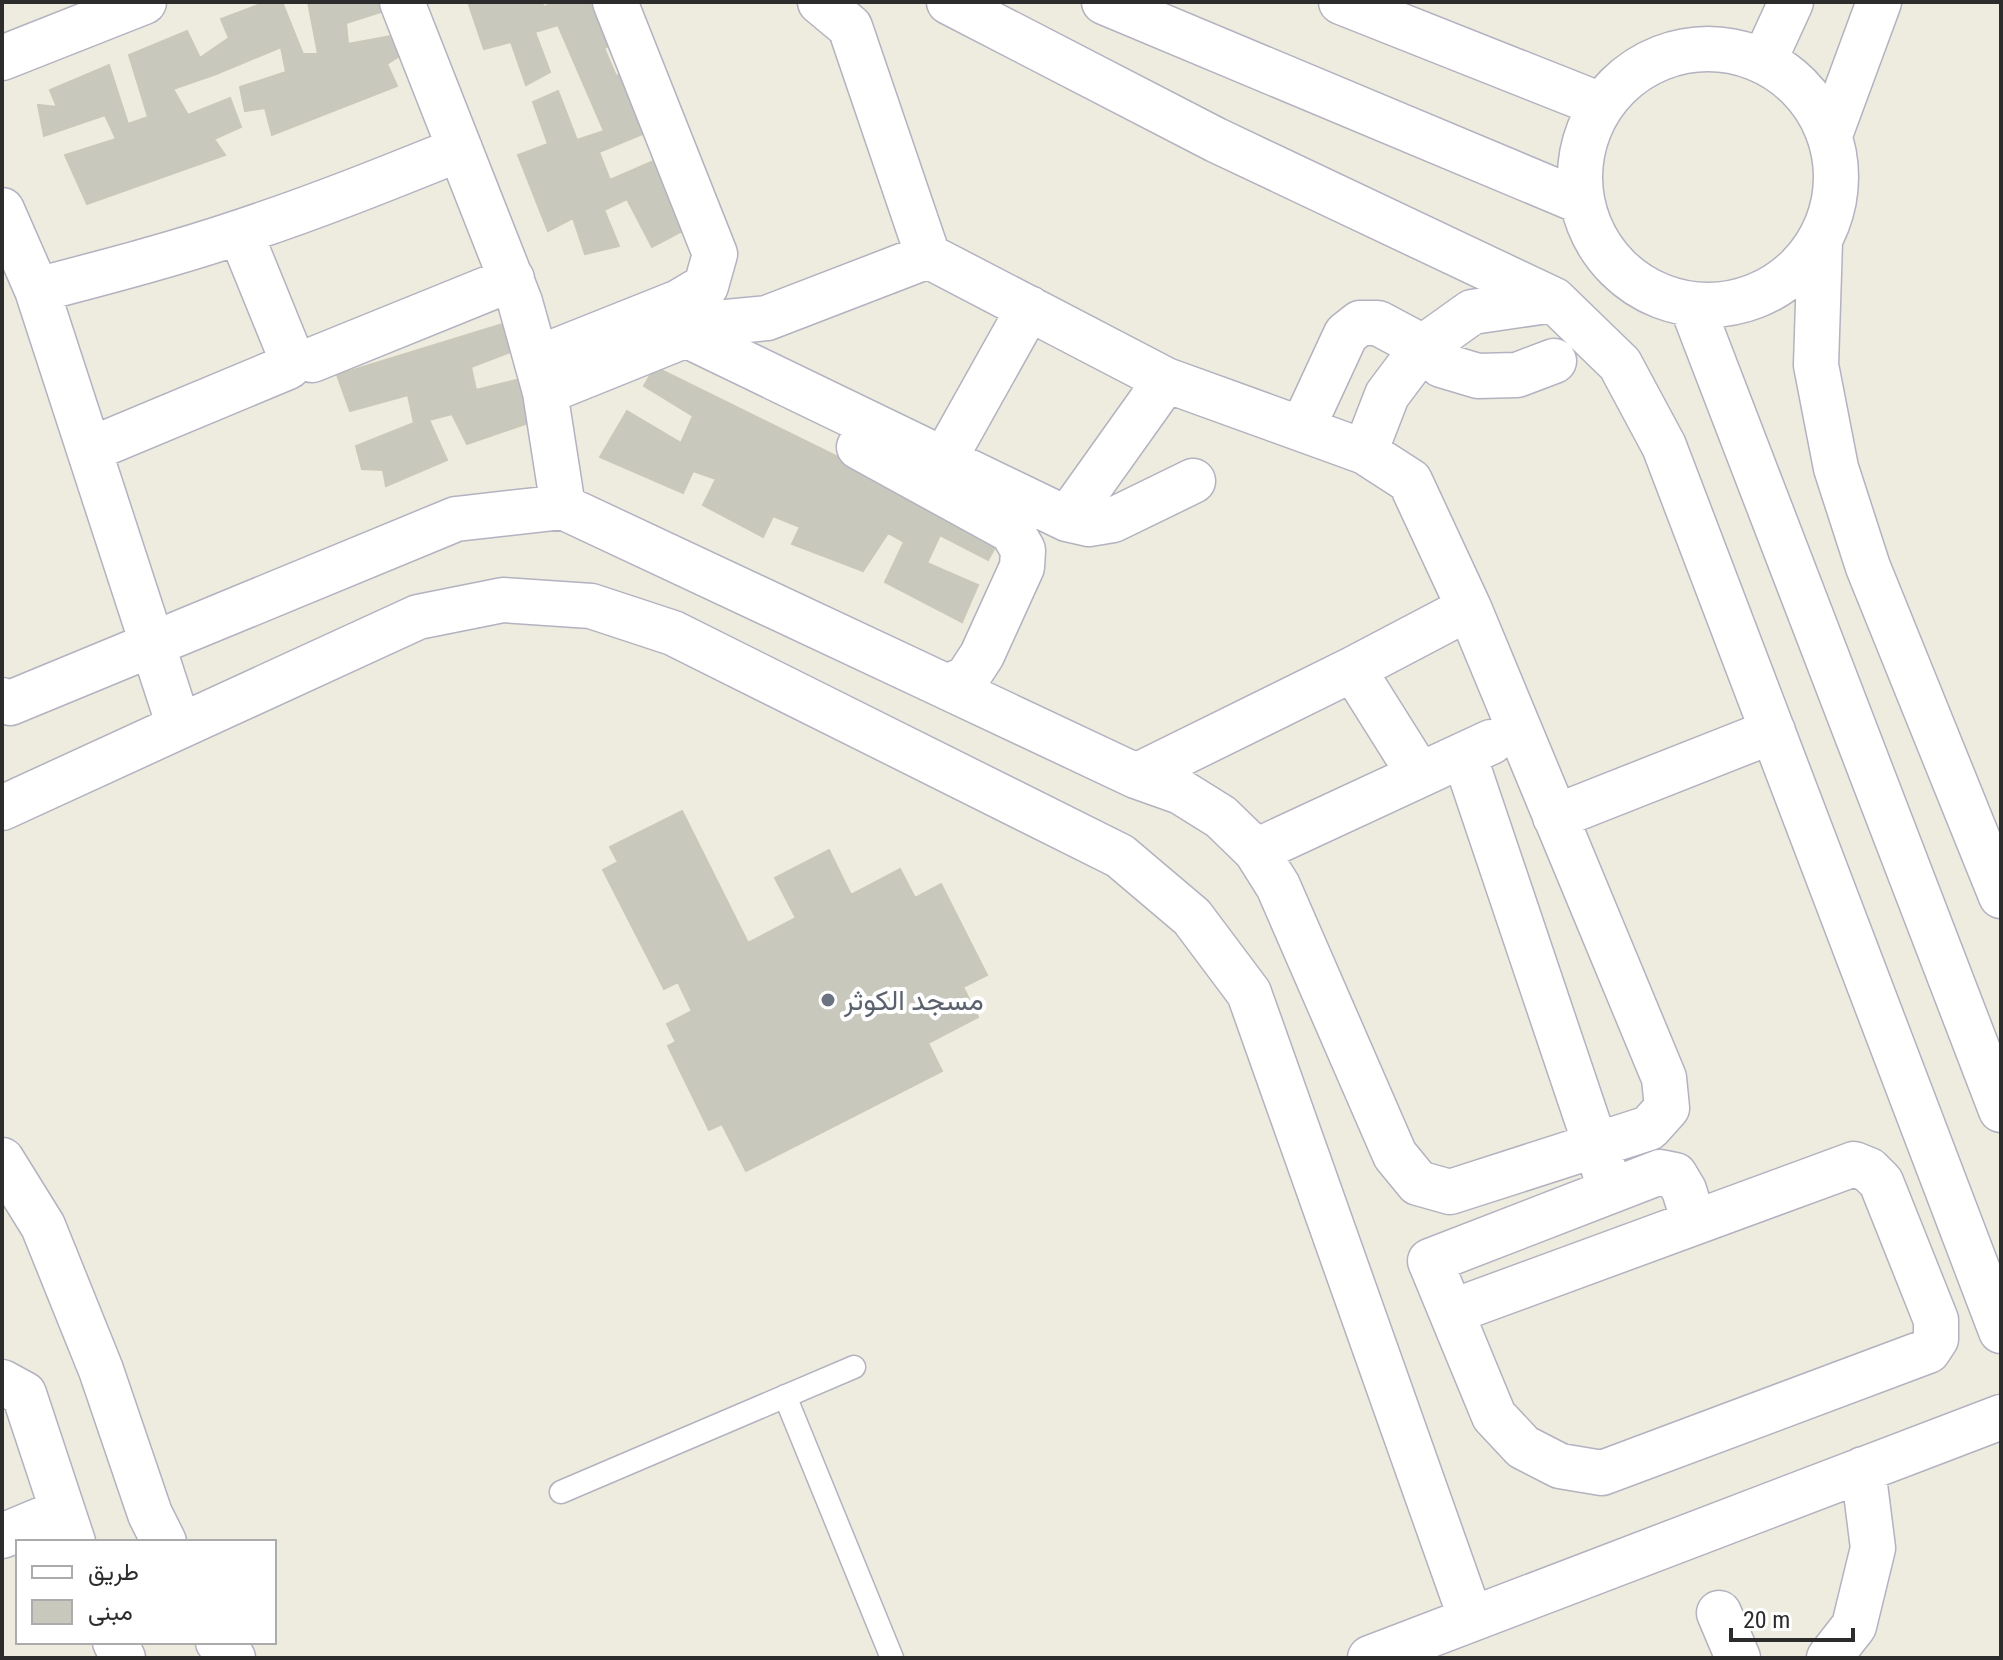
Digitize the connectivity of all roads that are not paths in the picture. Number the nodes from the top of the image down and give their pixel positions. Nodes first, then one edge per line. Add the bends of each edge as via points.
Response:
1 (144, 2) edge
2 (402, 2) edge
3 (615, 2) edge
4 (820, 2) edge
5 (949, 2) edge
6 (1104, 2) edge
7 (1341, 2) edge
8 (1791, 2) edge
9 (1879, 2) edge
10 (2, 58) edge
11 (1764, 61) junction
12 (1601, 105) junction
13 (1830, 135) junction
14 (460, 149) junction
15 (1582, 202) junction
16 (240, 232) junction
17 (1820, 242) junction
18 (12, 246) edge
19 (928, 256) junction
20 (516, 291) junction
21 (1554, 300) junction
22 (1692, 306) junction
23 (1029, 308) junction
24 (686, 335) junction
25 (1423, 347) junction
26 (1554, 361) dead end
27 (541, 375) junction
28 (1166, 380) junction
29 (1302, 429) junction
30 (859, 447) dead end
31 (1365, 452) junction
32 (944, 460) junction
33 (93, 461) junction
34 (1193, 481) dead end
35 (563, 507) junction
36 (1067, 519) junction
37 (1469, 608) junction
38 (152, 644) junction
39 (1353, 669) junction
40 (947, 687) junction
41 (2, 700) edge
42 (179, 726) junction
43 (1519, 730) junction
44 (1773, 731) junction
45 (1464, 755) junction
46 (1419, 774) junction
47 (1136, 776) junction
48 (2, 808) edge
49 (1555, 817) junction
50 (1256, 851) junction
51 (2001, 896) edge
52 (2001, 1110) edge
53 (1596, 1145) junction
54 (2, 1160) edge
55 (1611, 1190) junction
56 (1694, 1222) junction
57 (1451, 1312) junction
58 (2001, 1331) edge
59 (854, 1367) dead end
60 (4, 1378) edge
61 (785, 1396) junction
62 (2001, 1417) edge
63 (1863, 1469) junction
64 (561, 1492) dead end
65 (67, 1526) edge
66 (2, 1536) edge
67 (163, 1540) edge
68 (1719, 1613) dead end
69 (1471, 1619) junction
70 (892, 1658) edge
71 (1370, 1658) edge
72 (1738, 1658) edge
73 (1829, 1658) edge

1 - 10 street
2 - 14 street
3 - 27 street via 715,254 706,286
4 - 19 street via 850,27
5 - 21 street via 1216,140
6 - 15 street
7 - 12 street
8 - 11 street
9 - 13 street
11 - 12 street via 1729,49 1692,49 1657,58 1625,78
11 - 13 street via 1793,79 1815,104
12 - 15 street via 1579,168
13 - 17 street via 1837,171 1834,208
14 - 16 street
14 - 20 street
15 - 22 street via 1595,240 1620,272 1653,295
16 - 18 street via 139,263
16 - 33 street via 290,355 288,367
17 - 22 street via 1796,272 1766,293 1729,305
17 - 51 street via 1816,365 1836,468 1868,567
18 - 33 street
19 - 23 street
19 - 24 street via 767,318 716,323
20 - 27 street
20 - 33 street
21 - 25 street via 1472,312
21 - 44 street via 1620,364 1664,446
22 - 52 street
23 - 28 street
23 - 32 street
24 - 27 street
24 - 32 street
25 - 26 street via 1441,365 1478,376 1517,375
25 - 29 street via 1378,323 1360,323 1346,334
25 - 31 street via 1387,395
27 - 35 street
28 - 29 street
28 - 36 street
29 - 31 street
30 - 40 street via 1012,531 1023,550 1022,567 982,655 967,678
31 - 37 street via 1410,481
32 - 36 street
33 - 38 street
34 - 36 street via 1113,520 1089,524
35 - 38 street via 456,519
35 - 40 street
37 - 39 street
37 - 43 street
38 - 41 street via 10,703
38 - 42 street
39 - 46 street
39 - 47 street
40 - 47 street
42 - 48 street
42 - 69 street via 418,617 503,600 591,606 673,633 1120,856 1192,917 1249,993
43 - 45 street
43 - 49 street
44 - 49 street
44 - 58 street
45 - 46 street
45 - 53 street
46 - 50 street
47 - 50 street via 1181,792 1221,817
49 - 53 street via 1664,1078 1667,1108 1649,1128
50 - 53 street via 1278,886 1395,1155 1418,1183 1450,1192
53 - 55 street
54 - 67 street via 43,1226
55 - 56 street via 1660,1172 1675,1175
55 - 57 street via 1430,1261
56 - 57 street
56 - 57 street via 1854,1164 1869,1170 1881,1182 1892,1209 1936,1320 1936,1339 1928,1351 1602,1473 1560,1466 1523,1447 1494,1416
59 - 61 lane
60 - 65 street via 24,1394
61 - 64 lane
61 - 70 lane
62 - 63 street
63 - 69 street
63 - 73 street via 1873,1548 1854,1626
65 - 66 street
68 - 72 street
69 - 71 street

